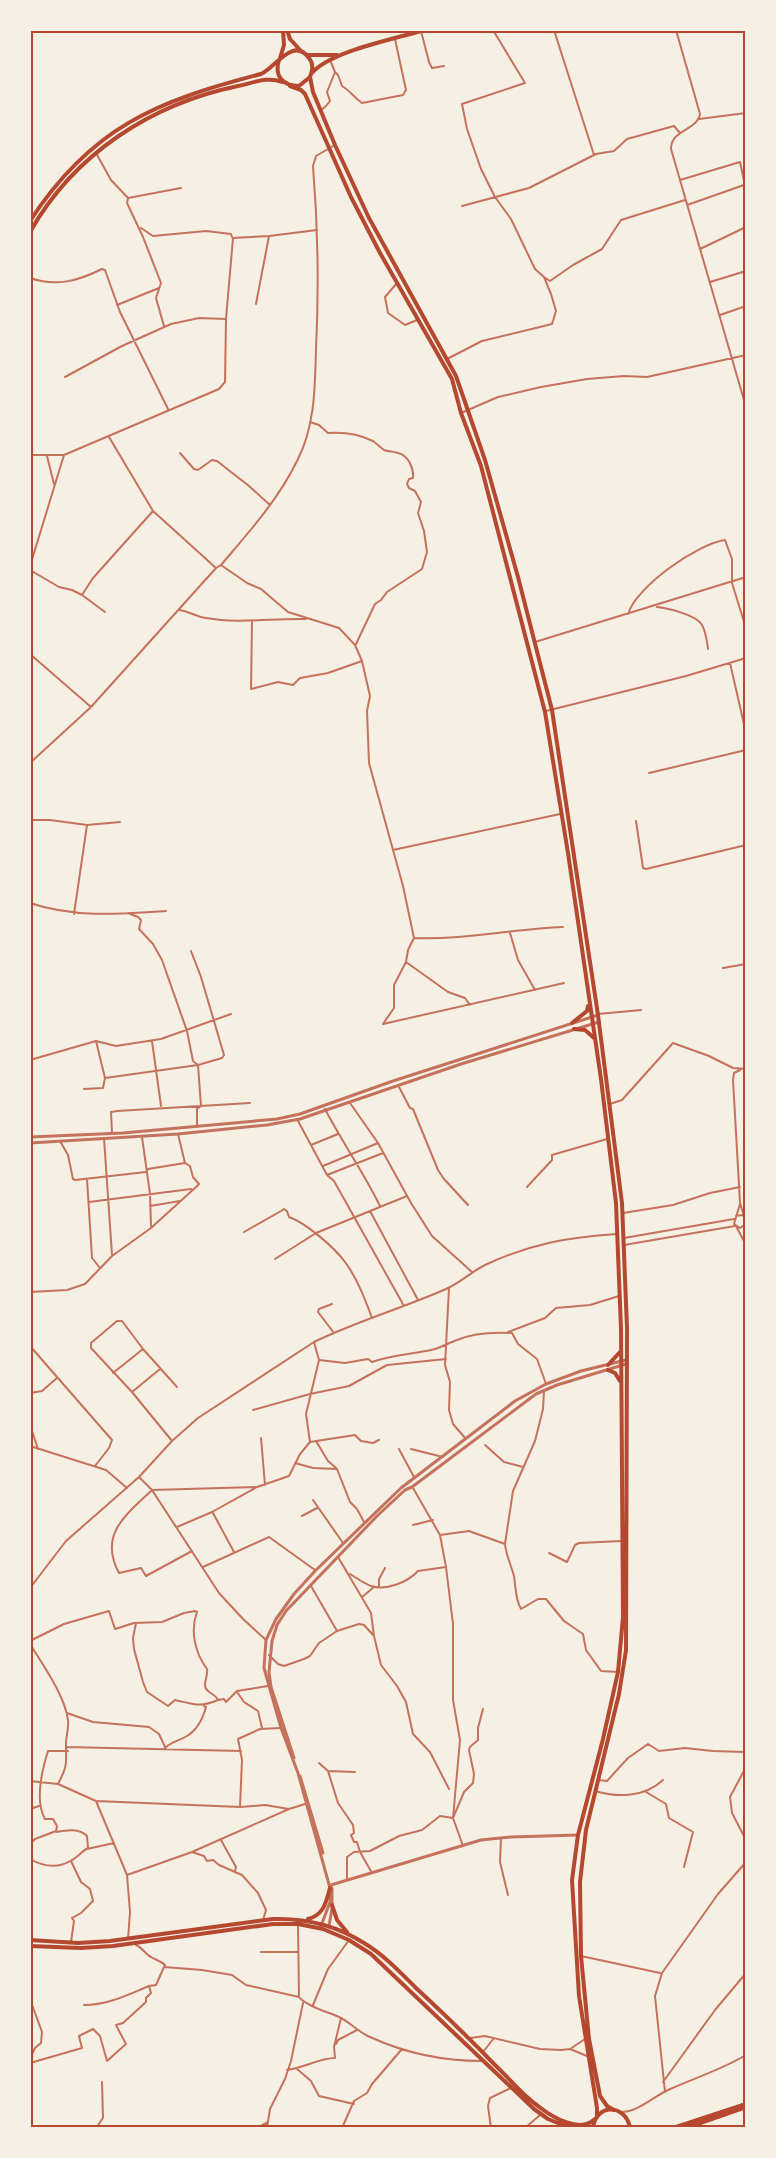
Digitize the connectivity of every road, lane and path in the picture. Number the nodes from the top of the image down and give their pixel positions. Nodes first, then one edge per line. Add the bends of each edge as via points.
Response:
1 (285, 30) edge
2 (422, 30) edge
3 (492, 30) edge
4 (554, 30) edge
5 (676, 30) edge
6 (395, 39) junction
7 (346, 53) junction
8 (305, 54) junction
9 (279, 59) junction
10 (330, 60) junction
11 (444, 66) dead end
12 (335, 72) junction
13 (311, 75) junction
14 (288, 85) junction
15 (196, 95) junction
16 (321, 110) junction
17 (746, 113) edge
18 (699, 119) junction
19 (680, 133) junction
20 (107, 136) junction
21 (110, 141) junction
22 (335, 145) junction
23 (328, 148) junction
24 (96, 153) junction
25 (594, 155) junction
26 (680, 180) junction
27 (744, 185) junction
28 (181, 188) dead end
29 (746, 190) edge
30 (495, 197) junction
31 (128, 198) junction
32 (685, 200) junction
33 (686, 205) junction
34 (462, 206) dead end
35 (369, 218) junction
36 (363, 220) junction
37 (30, 221) edge
38 (139, 226) junction
39 (746, 227) edge
40 (318, 230) junction
41 (30, 232) edge
42 (269, 236) junction
43 (233, 238) junction
44 (700, 249) junction
45 (746, 271) edge
46 (544, 277) junction
47 (30, 278) edge
48 (710, 282) junction
49 (397, 283) junction
50 (159, 288) junction
51 (117, 304) junction
52 (256, 304) dead end
53 (746, 306) edge
54 (720, 315) junction
55 (226, 319) junction
56 (419, 319) junction
57 (165, 326) junction
58 (134, 342) junction
59 (746, 355) edge
60 (732, 359) junction
61 (447, 360) junction
62 (64, 377) dead end
63 (746, 407) edge
64 (168, 409) junction
65 (467, 411) junction
66 (462, 413) junction
67 (310, 422) junction
68 (109, 437) junction
69 (180, 453) dead end
70 (30, 455) edge
71 (64, 455) junction
72 (47, 456) junction
73 (54, 484) junction
74 (270, 505) junction
75 (153, 511) junction
76 (221, 565) junction
77 (30, 568) edge
78 (216, 568) junction
79 (746, 577) edge
80 (732, 583) junction
81 (82, 595) junction
82 (654, 606) junction
83 (179, 610) junction
84 (105, 612) dead end
85 (628, 614) junction
86 (309, 619) junction
87 (252, 621) junction
88 (745, 625) edge
89 (535, 642) junction
90 (355, 645) junction
91 (708, 649) dead end
92 (30, 654) edge
93 (746, 658) edge
94 (362, 661) junction
95 (730, 663) junction
96 (91, 707) junction
97 (552, 710) junction
98 (545, 712) junction
99 (746, 734) edge
100 (746, 750) edge
101 (30, 763) edge
102 (649, 773) dead end
103 (562, 813) junction
104 (30, 820) edge
105 (636, 821) dead end
106 (120, 822) dead end
107 (87, 825) junction
108 (746, 845) edge
109 (393, 850) junction
110 (578, 878) junction
111 (572, 879) junction
112 (30, 903) edge
113 (166, 911) dead end
114 (128, 913) junction
115 (74, 914) junction
116 (563, 927) dead end
117 (510, 933) junction
118 (414, 938) junction
119 (191, 951) dead end
120 (406, 962) junction
121 (746, 964) edge
122 (723, 968) dead end
123 (564, 983) dead end
124 (535, 990) junction
125 (589, 1002) junction
126 (470, 1006) junction
127 (641, 1010) dead end
128 (231, 1014) dead end
129 (598, 1015) junction
130 (591, 1017) junction
131 (214, 1021) junction
132 (599, 1022) junction
133 (572, 1023) junction
134 (593, 1023) junction
135 (574, 1029) junction
136 (187, 1030) junction
137 (595, 1040) junction
138 (96, 1041) junction
139 (152, 1041) junction
140 (30, 1060) edge
141 (198, 1065) junction
142 (746, 1070) edge
143 (158, 1072) junction
144 (105, 1078) junction
145 (398, 1085) junction
146 (84, 1089) dead end
147 (349, 1101) junction
148 (250, 1102) dead end
149 (609, 1104) junction
150 (201, 1106) junction
151 (161, 1107) junction
152 (325, 1109) junction
153 (297, 1119) junction
154 (196, 1126) junction
155 (112, 1133) junction
156 (178, 1134) junction
157 (338, 1134) junction
158 (30, 1137) edge
159 (142, 1137) junction
160 (104, 1138) junction
161 (607, 1139) junction
162 (60, 1141) junction
163 (30, 1143) edge
164 (378, 1143) junction
165 (311, 1145) junction
166 (383, 1153) junction
167 (350, 1155) junction
168 (356, 1163) junction
169 (185, 1164) junction
170 (323, 1166) junction
171 (146, 1172) junction
172 (327, 1175) junction
173 (106, 1176) junction
174 (87, 1179) junction
175 (527, 1187) dead end
176 (740, 1187) junction
177 (193, 1189) junction
178 (150, 1194) junction
179 (407, 1196) junction
180 (109, 1200) junction
181 (180, 1201) junction
182 (89, 1202) junction
183 (740, 1203) junction
184 (468, 1205) dead end
185 (150, 1206) junction
186 (380, 1206) junction
187 (370, 1211) junction
188 (623, 1213) junction
189 (354, 1217) junction
190 (745, 1217) edge
191 (735, 1218) junction
192 (746, 1224) edge
193 (735, 1226) junction
194 (152, 1228) junction
195 (244, 1232) dead end
196 (316, 1233) junction
197 (617, 1234) junction
198 (624, 1238) junction
199 (624, 1245) junction
200 (746, 1245) edge
201 (112, 1256) junction
202 (275, 1258) dead end
203 (100, 1268) junction
204 (472, 1272) junction
205 (449, 1288) junction
206 (30, 1292) edge
207 (620, 1296) junction
208 (418, 1300) junction
209 (332, 1304) dead end
210 (404, 1306) junction
211 (372, 1317) junction
212 (504, 1332) junction
213 (334, 1333) junction
214 (314, 1342) junction
215 (30, 1346) edge
216 (446, 1346) junction
217 (143, 1349) junction
218 (620, 1351) junction
219 (446, 1359) junction
220 (319, 1360) junction
221 (626, 1362) junction
222 (620, 1364) junction
223 (608, 1367) junction
224 (160, 1369) junction
225 (113, 1373) junction
226 (57, 1378) junction
227 (620, 1383) junction
228 (546, 1384) junction
229 (177, 1387) dead end
230 (544, 1391) junction
231 (132, 1392) junction
232 (30, 1394) edge
233 (310, 1394) junction
234 (30, 1410) edge
235 (253, 1410) dead end
236 (30, 1425) edge
237 (261, 1438) dead end
238 (465, 1439) junction
239 (379, 1440) dead end
240 (172, 1441) junction
241 (316, 1441) junction
242 (310, 1442) junction
243 (485, 1445) dead end
244 (30, 1446) edge
245 (38, 1449) junction
246 (399, 1449) dead end
247 (411, 1449) dead end
248 (443, 1456) junction
249 (295, 1463) junction
250 (95, 1466) junction
251 (524, 1467) junction
252 (337, 1469) junction
253 (139, 1478) junction
254 (414, 1478) junction
255 (265, 1485) junction
256 (257, 1487) junction
257 (412, 1487) junction
258 (127, 1488) junction
259 (152, 1490) junction
260 (313, 1500) dead end
261 (317, 1508) junction
262 (212, 1512) junction
263 (302, 1516) dead end
264 (433, 1520) junction
265 (364, 1522) junction
266 (413, 1525) dead end
267 (177, 1527) junction
268 (440, 1535) junction
269 (622, 1541) junction
270 (343, 1543) junction
271 (505, 1544) junction
272 (192, 1551) junction
273 (234, 1552) junction
274 (549, 1553) dead end
275 (338, 1557) junction
276 (203, 1567) junction
277 (447, 1567) junction
278 (385, 1568) dead end
279 (315, 1571) junction
280 (348, 1572) junction
281 (310, 1585) junction
282 (374, 1587) junction
283 (379, 1587) junction
284 (30, 1588) edge
285 (362, 1597) junction
286 (136, 1623) junction
287 (337, 1631) junction
288 (374, 1636) junction
289 (266, 1640) junction
290 (30, 1642) edge
291 (269, 1655) junction
292 (618, 1672) junction
293 (268, 1686) junction
294 (237, 1692) junction
295 (218, 1700) junction
296 (204, 1705) junction
297 (483, 1708) dead end
298 (67, 1713) junction
299 (281, 1728) junction
300 (260, 1729) junction
301 (66, 1747) junction
302 (165, 1748) junction
303 (68, 1751) junction
304 (241, 1751) junction
305 (319, 1763) dead end
306 (746, 1765) edge
307 (328, 1771) junction
308 (355, 1772) dead end
309 (598, 1780) junction
310 (663, 1780) dead end
311 (30, 1781) edge
312 (42, 1782) junction
313 (58, 1784) junction
314 (449, 1789) dead end
315 (595, 1791) junction
316 (646, 1792) junction
317 (96, 1801) junction
318 (305, 1804) junction
319 (39, 1806) junction
320 (240, 1807) junction
321 (30, 1809) edge
322 (289, 1809) junction
323 (453, 1818) junction
324 (50, 1833) junction
325 (578, 1835) junction
326 (501, 1838) junction
327 (221, 1840) junction
328 (746, 1840) edge
329 (114, 1843) junction
330 (30, 1844) edge
331 (463, 1846) junction
332 (85, 1850) junction
333 (192, 1852) junction
334 (360, 1852) junction
335 (30, 1859) edge
336 (71, 1861) junction
337 (746, 1862) edge
338 (684, 1867) dead end
339 (235, 1871) junction
340 (372, 1873) junction
341 (127, 1875) junction
342 (347, 1880) junction
343 (331, 1887) junction
344 (507, 1895) dead end
345 (332, 1905) junction
346 (295, 1919) junction
347 (263, 1921) junction
348 (298, 1924) junction
349 (321, 1926) junction
350 (328, 1928) junction
351 (349, 1938) junction
352 (30, 1940) edge
353 (128, 1941) junction
354 (71, 1942) junction
355 (30, 1946) edge
356 (261, 1952) dead end
357 (297, 1952) junction
358 (582, 1956) junction
359 (164, 1967) junction
360 (662, 1973) junction
361 (746, 1973) edge
362 (30, 1981) edge
363 (148, 1986) junction
364 (299, 1997) junction
365 (303, 2003) junction
366 (84, 2005) dead end
367 (313, 2005) junction
368 (341, 2018) junction
369 (357, 2030) junction
370 (470, 2038) junction
371 (494, 2038) junction
372 (585, 2039) junction
373 (334, 2047) junction
374 (402, 2049) junction
375 (570, 2049) junction
376 (483, 2052) junction
377 (746, 2055) edge
378 (588, 2056) junction
379 (30, 2059) edge
380 (482, 2061) junction
381 (30, 2063) edge
382 (297, 2069) junction
383 (287, 2070) junction
384 (102, 2082) dead end
385 (663, 2082) junction
386 (512, 2088) junction
387 (664, 2092) junction
388 (354, 2104) junction
389 (746, 2106) edge
390 (615, 2110) junction
391 (631, 2111) junction
392 (541, 2112) junction
393 (620, 2112) junction
394 (596, 2118) junction
395 (268, 2122) junction
396 (630, 2125) edge
397 (96, 2128) edge
398 (257, 2128) edge
399 (267, 2128) edge
400 (342, 2128) edge
401 (490, 2128) edge
402 (525, 2128) edge
403 (570, 2128) edge
404 (593, 2128) edge
405 (673, 2128) edge
406 (686, 2128) edge

1 - 8 main road
1 - 9 main road
2 - 6 main road
2 - 11 street via 432,68
3 - 30 street via 525,83 462,104 472,145
4 - 25 street
5 - 18 street via 699,107
6 - 7 main road
6 - 12 street via 405,81 403,95 362,104 342,86
7 - 8 main road via 325,57
7 - 10 main road
8 - 9 main road via 288,52
8 - 13 main road via 311,62
9 - 14 main road via 279,77
9 - 15 main road via 261,74
10 - 12 street
10 - 13 main road
12 - 16 street via 327,92 330,101
13 - 14 main road via 299,86
13 - 16 main road
14 - 15 main road via 264,79
14 - 23 main road via 305,94
15 - 20 main road via 152,109
15 - 21 main road
16 - 22 main road
17 - 18 street
18 - 19 street
19 - 25 street via 676,127 669,127 627,139 612,152
19 - 26 street via 671,144
20 - 21 main road
20 - 37 main road via 61,179
21 - 24 main road
22 - 23 street
22 - 35 main road
23 - 36 main road
23 - 40 street via 314,160
24 - 31 street via 111,180
24 - 41 main road via 64,184
25 - 30 street via 530,188
26 - 27 street via 740,162
26 - 32 street
27 - 29 street
27 - 33 street
28 - 31 street
30 - 34 street
30 - 46 street via 511,219 535,269
31 - 38 street
32 - 33 street
32 - 46 street via 621,220 602,249 550,282
33 - 44 street
35 - 36 main road
35 - 61 main road
36 - 49 main road
38 - 43 street via 153,236 214,231 231,234
38 - 50 street via 161,283
39 - 44 street
40 - 42 street
40 - 67 street via 314,402
42 - 43 street
42 - 52 street
43 - 55 street
44 - 48 street
45 - 48 street
46 - 61 street via 556,306 552,324 482,341
47 - 51 street via 55,283 77,280 102,269
48 - 54 street
49 - 56 main road
49 - 56 street via 385,297 387,313 405,325
50 - 51 street
50 - 57 street via 156,298
51 - 58 street
53 - 54 street
54 - 60 street
55 - 57 street via 199,318
55 - 64 street via 225,382 214,392
56 - 66 main road via 452,379
57 - 58 street
58 - 62 street
58 - 64 street
59 - 60 street
60 - 63 street
60 - 65 street via 647,377 587,379 541,387 498,397
61 - 65 main road
64 - 68 street
65 - 66 street
65 - 89 main road via 485,460
66 - 98 main road via 481,466
67 - 74 street via 297,461
67 - 90 street via 328,433 360,436 406,457 414,472 407,484 421,502 418,513 427,552 422,569 375,604
68 - 71 street
68 - 75 street
69 - 74 street via 198,470 212,460 217,461
70 - 72 street
71 - 72 street
71 - 73 street
72 - 73 street
73 - 77 street
74 - 76 street
75 - 78 street
75 - 81 street
76 - 78 street
76 - 86 street via 261,589 288,612
77 - 81 street via 59,587
78 - 83 street
79 - 80 street
80 - 82 street
80 - 85 street via 729,546 725,540 717,542 695,550 660,576 633,602
80 - 88 street
81 - 84 street
82 - 85 street
82 - 91 street via 700,621
83 - 87 street via 205,618
83 - 96 street
85 - 89 street
86 - 87 street
86 - 90 street via 339,628
87 - 94 street via 251,689 278,682 293,685 300,678
89 - 97 main road
90 - 94 street
92 - 96 street
93 - 95 street
94 - 109 street via 370,696 369,763
95 - 97 street
95 - 99 street
96 - 101 street
97 - 98 street
97 - 110 main road
98 - 103 main road
100 - 102 street
103 - 109 street
103 - 111 main road
104 - 107 street
105 - 108 street via 646,869
106 - 107 street
107 - 115 street
109 - 118 street
110 - 111 main road
110 - 129 main road
111 - 125 main road
112 - 115 street
113 - 114 street
114 - 115 street
114 - 136 street via 141,920 139,929 162,960
116 - 117 street
117 - 118 street
117 - 124 street via 518,960
118 - 120 street
119 - 131 street
120 - 126 street via 448,992 465,998
120 - 126 street via 394,985 394,1008 383,1024
121 - 122 street
123 - 124 street
124 - 126 street
125 - 130 main road
125 - 133 main road via 587,1011
127 - 129 street
128 - 131 street
129 - 130 street
129 - 132 main road
130 - 133 street
130 - 134 main road
131 - 136 street
131 - 141 street via 224,1055
132 - 134 street
132 - 149 main road
133 - 154 street via 300,1114
134 - 135 street
134 - 137 main road
135 - 137 main road via 585,1030
135 - 145 street
136 - 139 street
136 - 141 street via 193,1061
137 - 161 main road
138 - 139 street via 116,1046
138 - 140 street
138 - 144 street
139 - 143 street
141 - 143 street
141 - 150 street
142 - 149 street via 673,1042 622,1100
142 - 176 street via 737,1070 733,1080
143 - 144 street
143 - 151 street
144 - 146 street via 103,1088
145 - 147 street
145 - 184 street via 413,1109 438,1170
147 - 152 street
147 - 164 street
148 - 150 street
149 - 188 main road
150 - 151 street
150 - 154 street via 197,1109
151 - 155 street via 111,1112
152 - 153 street
152 - 157 street
153 - 156 street
153 - 165 street
154 - 155 street
155 - 158 street
156 - 159 street
156 - 169 street
157 - 165 street
157 - 167 street
159 - 160 street
159 - 171 street
160 - 162 street
160 - 173 street
161 - 175 street via 552,1155 552,1160
161 - 197 main road
162 - 163 street
162 - 174 street via 68,1155 73,1179
164 - 166 street
164 - 167 street
165 - 170 street
166 - 168 street
166 - 179 street
167 - 168 street
167 - 170 street
168 - 172 street
168 - 186 street
169 - 171 street
169 - 177 street via 199,1184
170 - 172 street
171 - 173 street
171 - 178 street
172 - 189 street
173 - 174 street
173 - 180 street
174 - 182 street
176 - 183 street
176 - 188 street via 673,1205
177 - 178 street
177 - 181 street
178 - 180 street
178 - 185 street
179 - 186 street
179 - 204 street via 432,1236
180 - 182 street
180 - 201 street
181 - 185 street
181 - 194 street
182 - 203 street via 92,1258
183 - 190 street
183 - 191 street
185 - 194 street
186 - 187 street
187 - 189 street
187 - 208 street
188 - 198 main road
189 - 196 street
189 - 210 street
190 - 191 street
191 - 193 street
191 - 198 street
192 - 193 street via 741,1228
192 - 200 street
193 - 199 street
193 - 200 street
194 - 201 street
195 - 196 street via 284,1209 289,1217
196 - 202 street
196 - 211 street via 345,1261
197 - 204 street via 549,1241
197 - 207 main road
198 - 199 main road
199 - 221 main road
201 - 203 street
203 - 206 street via 79,1287
204 - 205 street
205 - 208 street
205 - 216 street
207 - 212 street via 590,1305 556,1308 545,1318
207 - 218 main road
208 - 210 street
209 - 213 street via 318,1310
210 - 211 street
211 - 213 street
212 - 216 street via 458,1339
212 - 228 street via 512,1333 518,1344 535,1356
213 - 214 street
214 - 220 street
214 - 240 street via 202,1415
215 - 226 street
216 - 219 street
216 - 220 street via 372,1362
217 - 224 street
217 - 225 street
217 - 225 street via 122,1321 117,1321 90,1345
218 - 222 main road
218 - 223 main road
219 - 233 street via 387,1365 349,1386
219 - 238 street via 451,1419
220 - 233 street
221 - 222 street
221 - 309 main road via 626,1650
222 - 223 street
222 - 227 main road
223 - 227 main road
223 - 228 street via 581,1371
223 - 230 street
224 - 229 street
224 - 231 street
225 - 231 street
226 - 232 street
226 - 250 street via 112,1440
227 - 269 main road
228 - 238 street via 515,1401
230 - 251 street via 535,1441
230 - 257 street via 516,1407
231 - 240 street
232 - 234 street
233 - 235 street
233 - 242 street via 306,1414
236 - 245 street
237 - 255 street
238 - 248 street
239 - 241 street via 361,1441 355,1435
240 - 253 street
241 - 242 street
241 - 252 street
242 - 249 street
243 - 251 street via 504,1462
244 - 245 street
245 - 250 street
246 - 254 street
247 - 248 street
248 - 254 street
249 - 252 street
249 - 255 street via 289,1476
250 - 258 street
251 - 271 street via 513,1491
252 - 265 street via 350,1502
253 - 258 street
253 - 259 street
254 - 265 street
255 - 256 street
256 - 259 street
256 - 262 street
257 - 264 street
257 - 275 street
258 - 284 street via 66,1541
259 - 267 street
259 - 272 street via 116,1527 113,1558 118,1573 141,1568 146,1575
260 - 261 street
261 - 263 street
261 - 270 street
262 - 267 street
262 - 273 street
264 - 266 street
264 - 268 street
265 - 270 street
267 - 272 street
268 - 271 street via 469,1532
268 - 277 street
269 - 274 street via 579,1543 574,1545 567,1562
269 - 292 main road via 623,1617
270 - 279 street
271 - 292 street via 521,1609 546,1599 564,1621 585,1637 586,1650 601,1671
272 - 276 street
273 - 276 street
273 - 279 street via 271,1538
275 - 280 street
275 - 281 street
276 - 289 street via 219,1593
277 - 283 street via 418,1571 410,1580
277 - 323 street via 453,1623 453,1700 460,1740
278 - 283 street
279 - 289 street via 281,1611
280 - 282 street
280 - 285 street
281 - 287 street
281 - 291 street via 282,1617
282 - 283 street
282 - 285 street
285 - 288 street via 372,1615
286 - 290 street via 114,1628 109,1611 64,1624
286 - 295 street via 162,1622 196,1612 193,1632 207,1669 205,1687
286 - 296 street via 135,1654 147,1692 168,1706 175,1700
287 - 288 street via 359,1624
287 - 291 street via 304,1659 284,1666
288 - 314 street via 381,1665 406,1702 413,1734 430,1752
289 - 293 street via 264,1668
290 - 298 street
291 - 343 street via 271,1687 309,1802
292 - 325 main road
293 - 294 street
293 - 299 street
294 - 295 street via 226,1702
294 - 300 street via 258,1711 264,1728
295 - 296 street
296 - 302 street via 204,1715 192,1731
297 - 323 street via 478,1740 469,1750 473,1783 462,1795
298 - 301 street
298 - 302 street via 93,1722 149,1727 159,1734
299 - 300 street
299 - 318 street
300 - 304 street via 238,1738
301 - 302 street
301 - 303 street
302 - 304 street
303 - 312 street via 48,1751
303 - 313 street via 66,1769
304 - 320 street
305 - 307 street
306 - 309 street via 745,1752 686,1748 659,1751 648,1744 606,1781
306 - 328 street via 730,1797 732,1813
307 - 308 street
307 - 334 street via 338,1803 353,1825 351,1835
309 - 315 main road
310 - 316 street
311 - 312 street
312 - 313 street
312 - 319 street
313 - 317 street
315 - 316 street via 617,1796
315 - 358 main road via 580,1869
316 - 338 street via 666,1804 669,1818 693,1832
317 - 320 street
317 - 329 street
318 - 322 street
318 - 343 street
319 - 321 street
319 - 324 street via 45,1820 53,1819 57,1826
320 - 322 street via 265,1805
322 - 327 street
323 - 331 street
323 - 334 street via 440,1816 422,1830
324 - 330 street
324 - 332 street via 83,1832 89,1844
325 - 326 street
325 - 372 main road via 572,1880
326 - 331 street
326 - 344 street via 500,1862
327 - 333 street
327 - 339 street
329 - 332 street
329 - 341 street
331 - 340 street
332 - 336 street
333 - 339 street
333 - 341 street
334 - 340 street
334 - 342 street via 347,1857
335 - 336 street via 51,1867
336 - 354 street via 93,1900 72,1918
337 - 360 street via 718,1894
339 - 347 street via 258,1893 266,1910
340 - 342 street
341 - 353 street
342 - 343 street
343 - 345 street
343 - 346 main road via 318,1915
343 - 349 street
345 - 350 street
345 - 351 main road
346 - 347 main road
346 - 349 main road
347 - 353 main road
348 - 349 main road
348 - 353 main road
348 - 357 street
349 - 350 main road
350 - 351 main road
351 - 367 street via 328,1970
351 - 370 main road via 384,1958
351 - 380 main road via 386,1967
352 - 354 main road
353 - 354 main road
353 - 355 main road via 81,1948
353 - 359 street via 145,1949 149,1957
356 - 357 street
357 - 364 street
358 - 360 street
358 - 390 main road via 597,2084 602,2100
359 - 363 street via 156,1985
359 - 364 street via 232,1975 246,1985
360 - 385 street via 655,1996
361 - 385 street
362 - 379 street via 31,2002 42,2031 41,2043
363 - 366 street via 113,2001
363 - 381 street via 151,1994 146,2002 116,2025 126,2044 107,2061 100,2036 93,2029 79,2036 82,2048
364 - 365 street
365 - 367 street
365 - 383 street
367 - 368 street
368 - 369 street
368 - 373 street
369 - 373 street via 338,2040
369 - 374 street
370 - 371 street
370 - 376 main road
371 - 375 street via 540,2049
371 - 376 street
372 - 375 street
372 - 378 main road
373 - 382 street via 335,2058
374 - 380 street via 445,2059
374 - 388 street
375 - 378 street
376 - 392 main road
377 - 387 street
378 - 394 main road
380 - 386 main road
382 - 383 street
382 - 388 street via 311,2081 319,2096
383 - 395 street
384 - 397 street via 104,2118
385 - 387 street
386 - 392 main road
386 - 401 street via 490,2098
387 - 391 street
388 - 400 street
389 - 405 main road
389 - 406 main road
390 - 393 main road
390 - 394 main road
391 - 393 street
391 - 396 street
392 - 394 main road via 580,2125
392 - 402 street
392 - 403 main road
393 - 396 main road
394 - 404 main road
395 - 398 street
395 - 399 street

